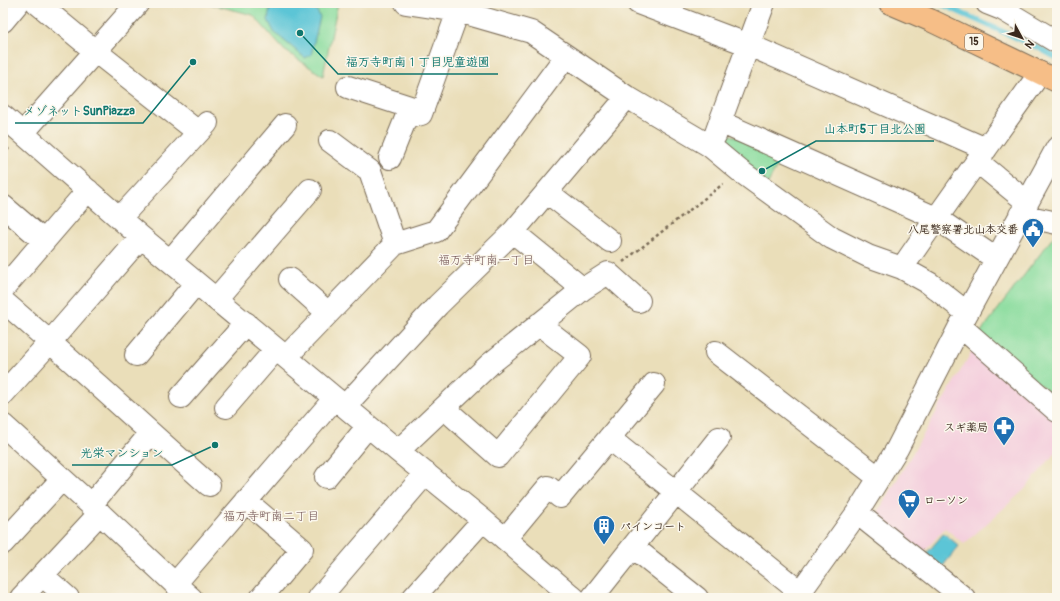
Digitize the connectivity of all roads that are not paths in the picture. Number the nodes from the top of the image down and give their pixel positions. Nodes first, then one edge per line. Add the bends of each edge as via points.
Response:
1 (18, 3) edge
2 (37, 3) edge
3 (138, 3) edge
4 (406, 3) edge
5 (638, 3) edge
6 (764, 3) edge
7 (890, 3) edge
8 (998, 5) edge
9 (459, 7) edge
10 (3, 20) edge
11 (1057, 42) edge
12 (748, 45) junction
13 (95, 51) junction
14 (566, 56) junction
15 (1048, 77) edge
16 (348, 87) dead end
17 (627, 97) junction
18 (422, 111) junction
19 (3, 116) edge
20 (720, 122) junction
21 (285, 125) dead end
22 (23, 133) junction
23 (330, 140) dead end
24 (710, 146) junction
25 (1057, 148) edge
26 (982, 155) junction
27 (390, 158) dead end
28 (88, 190) junction
29 (310, 190) dead end
30 (547, 192) junction
31 (3, 206) edge
32 (1024, 209) junction
33 (120, 218) junction
34 (936, 218) junction
35 (1057, 224) edge
36 (513, 232) junction
37 (141, 237) junction
38 (44, 241) junction
39 (610, 241) dead end
40 (395, 244) junction
41 (996, 259) junction
42 (170, 261) junction
43 (902, 268) junction
44 (290, 279) dead end
45 (196, 283) junction
46 (3, 289) edge
47 (583, 289) junction
48 (216, 299) junction
49 (3, 301) edge
50 (639, 301) dead end
51 (328, 314) junction
52 (963, 320) junction
53 (246, 324) junction
54 (539, 324) junction
55 (50, 342) junction
56 (716, 352) dead end
57 (281, 353) junction
58 (136, 355) dead end
59 (654, 384) dead end
60 (3, 394) edge
61 (181, 397) dead end
62 (340, 402) junction
63 (226, 407) dead end
64 (444, 408) junction
65 (1057, 411) edge
66 (3, 425) edge
67 (368, 426) junction
68 (150, 434) junction
69 (609, 438) junction
70 (719, 438) dead end
71 (398, 451) junction
72 (426, 473) junction
73 (326, 477) dead end
74 (879, 478) junction
75 (62, 479) junction
76 (209, 485) dead end
77 (676, 492) junction
78 (246, 501) junction
79 (95, 509) junction
80 (857, 513) junction
81 (483, 520) junction
82 (505, 539) junction
83 (3, 543) edge
84 (633, 547) junction
85 (42, 575) junction
86 (183, 591) edge
87 (272, 594) edge
88 (798, 595) edge
89 (21, 598) edge
90 (68, 598) edge
91 (319, 598) edge
92 (413, 598) edge
93 (574, 598) edge
94 (592, 598) edge
95 (697, 598) edge
96 (964, 598) edge

1 - 10 street
2 - 13 street
3 - 13 street
4 - 9 street
5 - 12 street
6 - 12 street
7 - 15 main road, 15
8 - 11 street
9 - 14 street via 531,32
9 - 18 street
12 - 20 street
12 - 26 street
13 - 22 street
13 - 33 street via 203,128
14 - 17 street
14 - 40 street via 436,230
15 - 26 street
16 - 18 street
17 - 24 street
17 - 30 street
18 - 27 street via 421,114 406,118
19 - 22 street
20 - 24 street
20 - 34 street
21 - 42 street
22 - 28 street
23 - 40 street via 370,172
24 - 43 street via 832,238 868,256
25 - 32 street
26 - 32 street
26 - 34 street
28 - 33 street
28 - 38 street
29 - 48 street
30 - 36 street
30 - 39 street
31 - 38 street
32 - 35 street
32 - 41 street
33 - 37 street
34 - 41 street
34 - 43 street
36 - 47 street
36 - 62 street
37 - 42 street
37 - 55 street
38 - 46 street
40 - 51 street
41 - 52 street
42 - 45 street
43 - 52 street via 929,282
44 - 51 street
45 - 48 street
45 - 58 street
47 - 50 street via 608,273
47 - 54 street
48 - 53 street
49 - 55 street
51 - 57 street
52 - 65 street
52 - 74 street via 897,449
53 - 57 street
53 - 61 street
54 - 64 street via 490,364
54 - 64 street via 580,356 498,456
55 - 60 street
55 - 68 street
56 - 74 street
57 - 62 street
57 - 63 street
59 - 69 street
62 - 67 street
62 - 78 street
64 - 71 street
66 - 75 street
67 - 71 street
67 - 73 street
68 - 76 street
68 - 79 street
69 - 77 street
69 - 82 street via 560,497 548,488
70 - 77 street
71 - 72 street
72 - 81 street
72 - 91 street
74 - 80 street
75 - 79 street
75 - 83 street
77 - 84 street
77 - 88 street
78 - 86 street
78 - 87 street via 302,549
79 - 85 street
79 - 86 street
80 - 88 street
80 - 96 street
81 - 82 street
81 - 92 street
82 - 93 street
84 - 94 street
84 - 95 street
85 - 89 street
85 - 90 street

